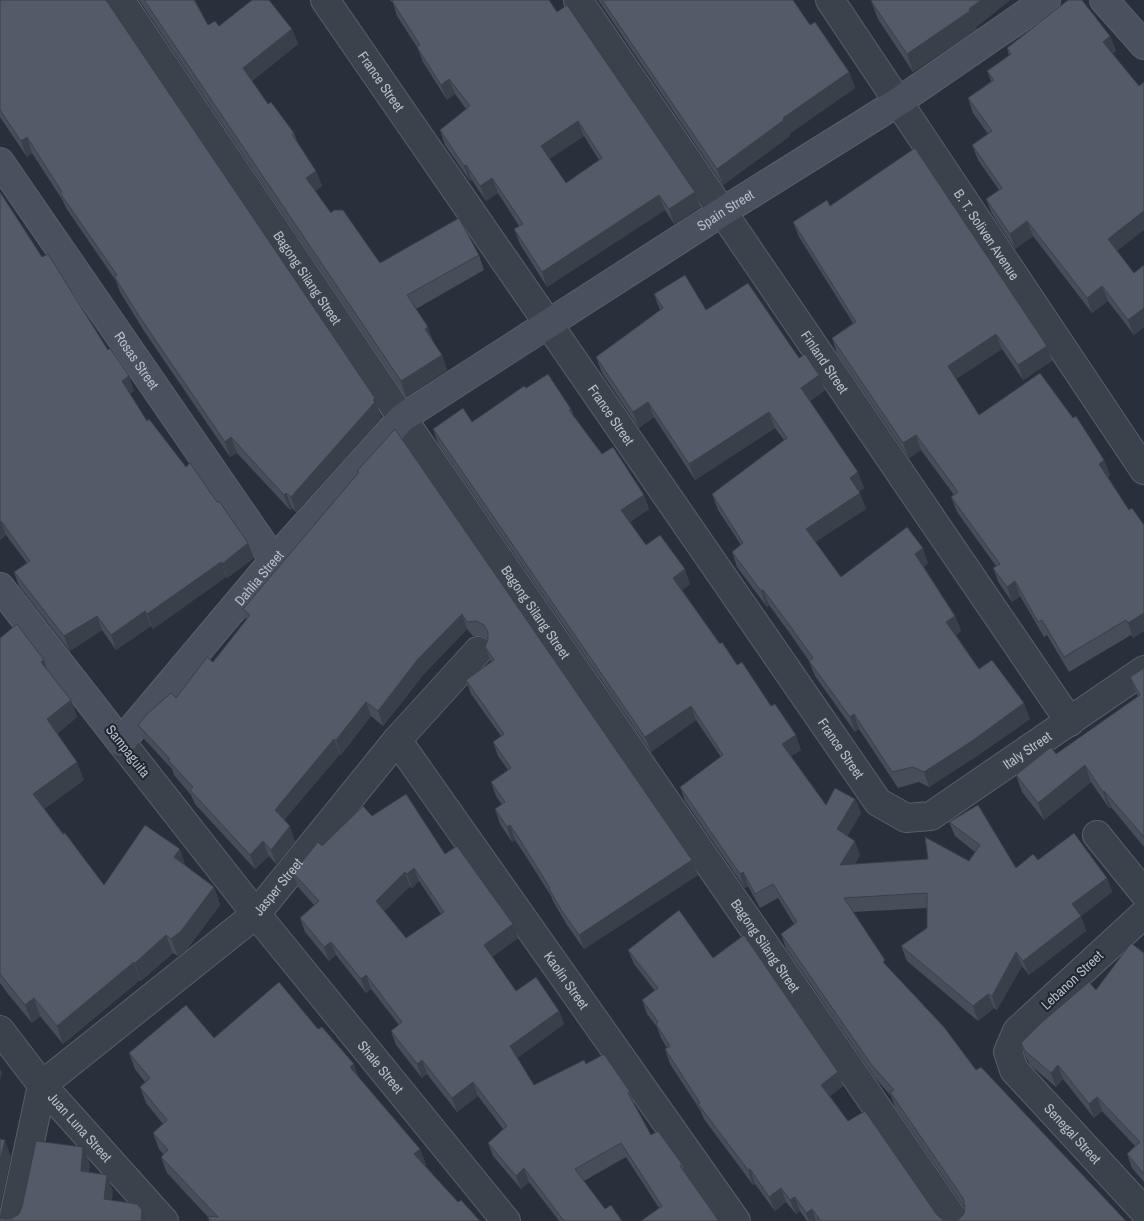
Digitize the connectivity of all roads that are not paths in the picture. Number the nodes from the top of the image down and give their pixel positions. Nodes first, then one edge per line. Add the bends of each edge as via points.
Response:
1 (120, 0) edge
2 (325, 0) edge
3 (578, 0) edge
4 (830, 0) edge
5 (1046, 0) edge
6 (1104, 0) edge
7 (1144, 45) edge
8 (898, 102) junction
9 (0, 162) edge
10 (722, 212) junction
11 (548, 325) junction
12 (402, 418) junction
13 (1144, 470) edge
14 (274, 560) junction
15 (0, 587) edge
16 (478, 651) dead end
17 (1144, 670) edge
18 (1070, 722) junction
19 (397, 740) junction
20 (121, 742) junction
21 (906, 818) joint
22 (1098, 835) dead end
23 (1144, 893) edge
24 (256, 914) junction
25 (1144, 914) edge
26 (0, 1030) edge
27 (1008, 1052) joint
28 (42, 1085) junction
29 (1144, 1211) edge
30 (13, 1221) edge
31 (164, 1221) edge
32 (506, 1221) edge
33 (736, 1221) edge
34 (955, 1221) edge

1 - 12 street, Bagong Silang Street
2 - 11 street, France Street
3 - 10 street, Finland Street
4 - 8 street, B. T. Soliven Avenue
5 - 8 street, Spain Street
6 - 7 street
8 - 10 street, Spain Street
8 - 13 street, B. T. Soliven Avenue
9 - 14 street, Rosas Street
10 - 11 street, Spain Street
10 - 18 street, Finland Street
11 - 12 street, Spain Street
11 - 21 street, France Street via 878,802
12 - 14 street, Dahlia Street
12 - 34 street, Bagong Silang Street
14 - 20 street, Dahlia Street
15 - 20 street, Sampaguita
16 - 19 street, Jasper Street
17 - 18 street, Italy Street
18 - 21 street, Italy Street via 931,816
19 - 24 street, Jasper Street
19 - 33 street, Kaolin Street
20 - 24 street, Sampaguita
22 - 23 street
24 - 28 street, Jasper Street
24 - 32 street, Shale Street
25 - 27 street, Lebanon Street via 1017,1031
26 - 28 street, Juan Luna Street
27 - 29 street, Senegal Street via 1014,1070
28 - 30 street
28 - 31 street, Juan Luna Street

